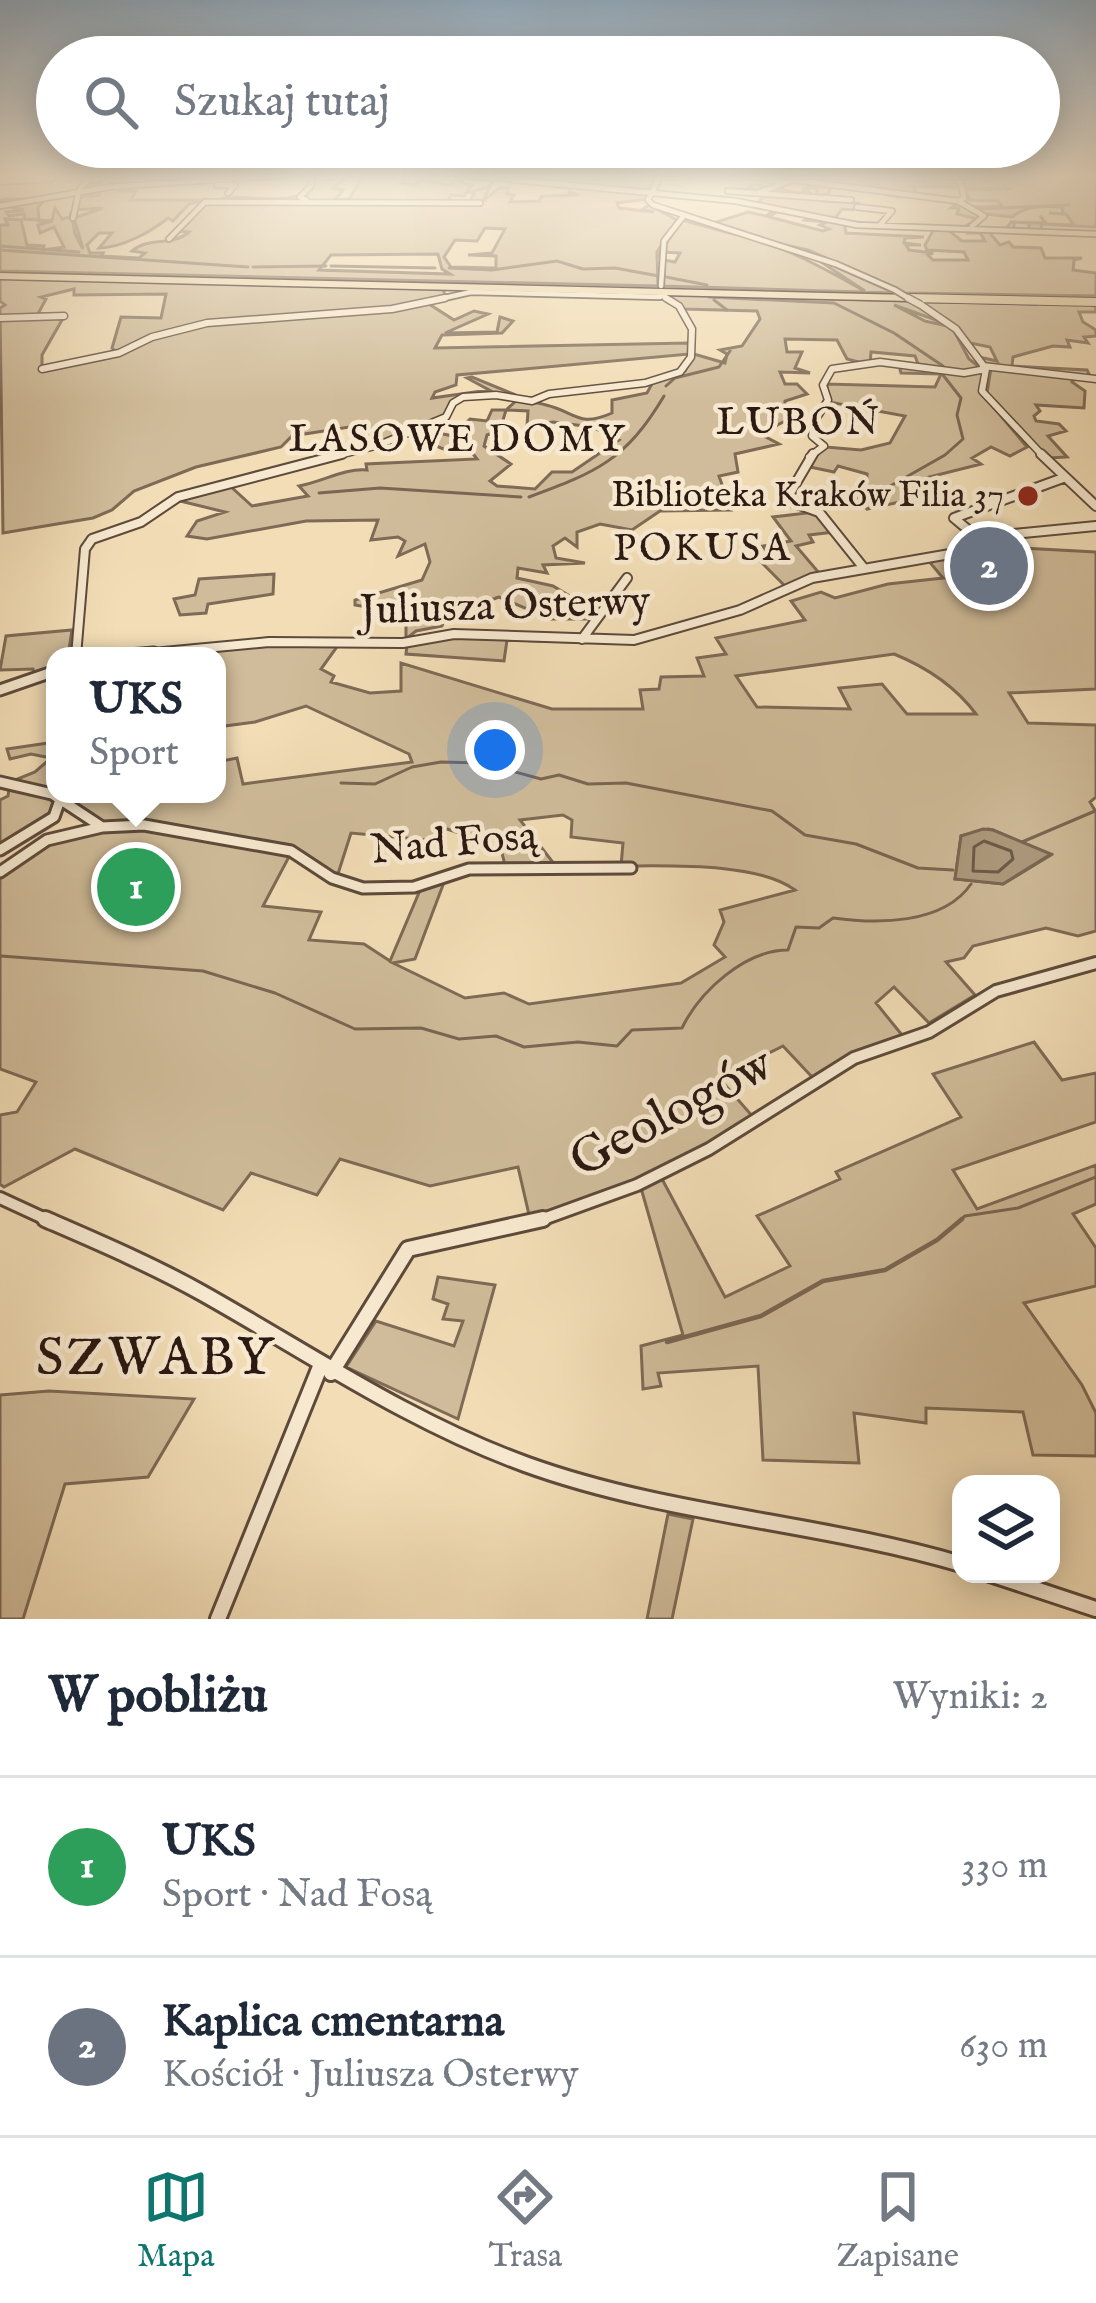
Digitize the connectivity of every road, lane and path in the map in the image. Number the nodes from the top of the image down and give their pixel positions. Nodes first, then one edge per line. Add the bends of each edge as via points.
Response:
1 (659, 251) edge
2 (799, 251) edge
3 (0, 274) edge
4 (660, 292) junction
5 (1096, 300) edge
6 (64, 316) dead end
7 (0, 318) edge
8 (984, 368) junction
9 (42, 369) dead end
10 (1096, 379) edge
11 (1063, 478) junction
12 (1096, 506) edge
13 (1096, 526) edge
14 (985, 543) junction
15 (863, 567) junction
16 (627, 578) dead end
17 (582, 639) junction
18 (76, 647) edge
19 (214, 647) edge
20 (46, 674) edge
21 (0, 690) edge
22 (0, 782) edge
23 (46, 792) edge
24 (60, 803) edge
25 (66, 803) edge
26 (84, 815) junction
27 (54, 817) junction
28 (102, 827) junction
29 (0, 850) edge
30 (631, 868) dead end
31 (0, 872) edge
32 (1096, 963) edge
33 (0, 1198) edge
34 (325, 1370) junction
35 (952, 1561) edge
36 (1017, 1583) edge
37 (1096, 1609) edge
38 (218, 1619) edge

1 - 4 street
2 - 8 street, bridge via 921,305 951,325
3 - 5 highway
4 - 9 street via 471,292 392,309 214,322
4 - 18 street via 692,328 692,357 680,372 532,401 463,397 446,417 379,445 186,494 92,539
6 - 7 street
8 - 10 street
8 - 11 street via 982,391
8 - 15 street via 967,375 930,364 832,368 812,436 824,446 786,491 788,504 824,517
11 - 12 street
11 - 14 street via 954,518
13 - 14 street, Juliusza Osterwy
14 - 15 street, Juliusza Osterwy
15 - 17 street, Juliusza Osterwy via 643,638
16 - 17 street
17 - 19 street, Juliusza Osterwy via 454,634 403,643
20 - 21 street
22 - 23 street
24 - 27 street
25 - 26 street
26 - 27 street
26 - 28 street
27 - 29 street
28 - 30 street, Nad Fosą via 144,825 291,851 338,883 373,888 413,887 451,870
28 - 31 street, Nad Fosą via 59,835
32 - 34 street, Geologów via 996,991 928,1032 854,1058 637,1185 517,1228 408,1249 344,1359
33 - 34 street via 179,1281
34 - 35 street via 550,1472
34 - 38 street, Geologów
36 - 37 street

